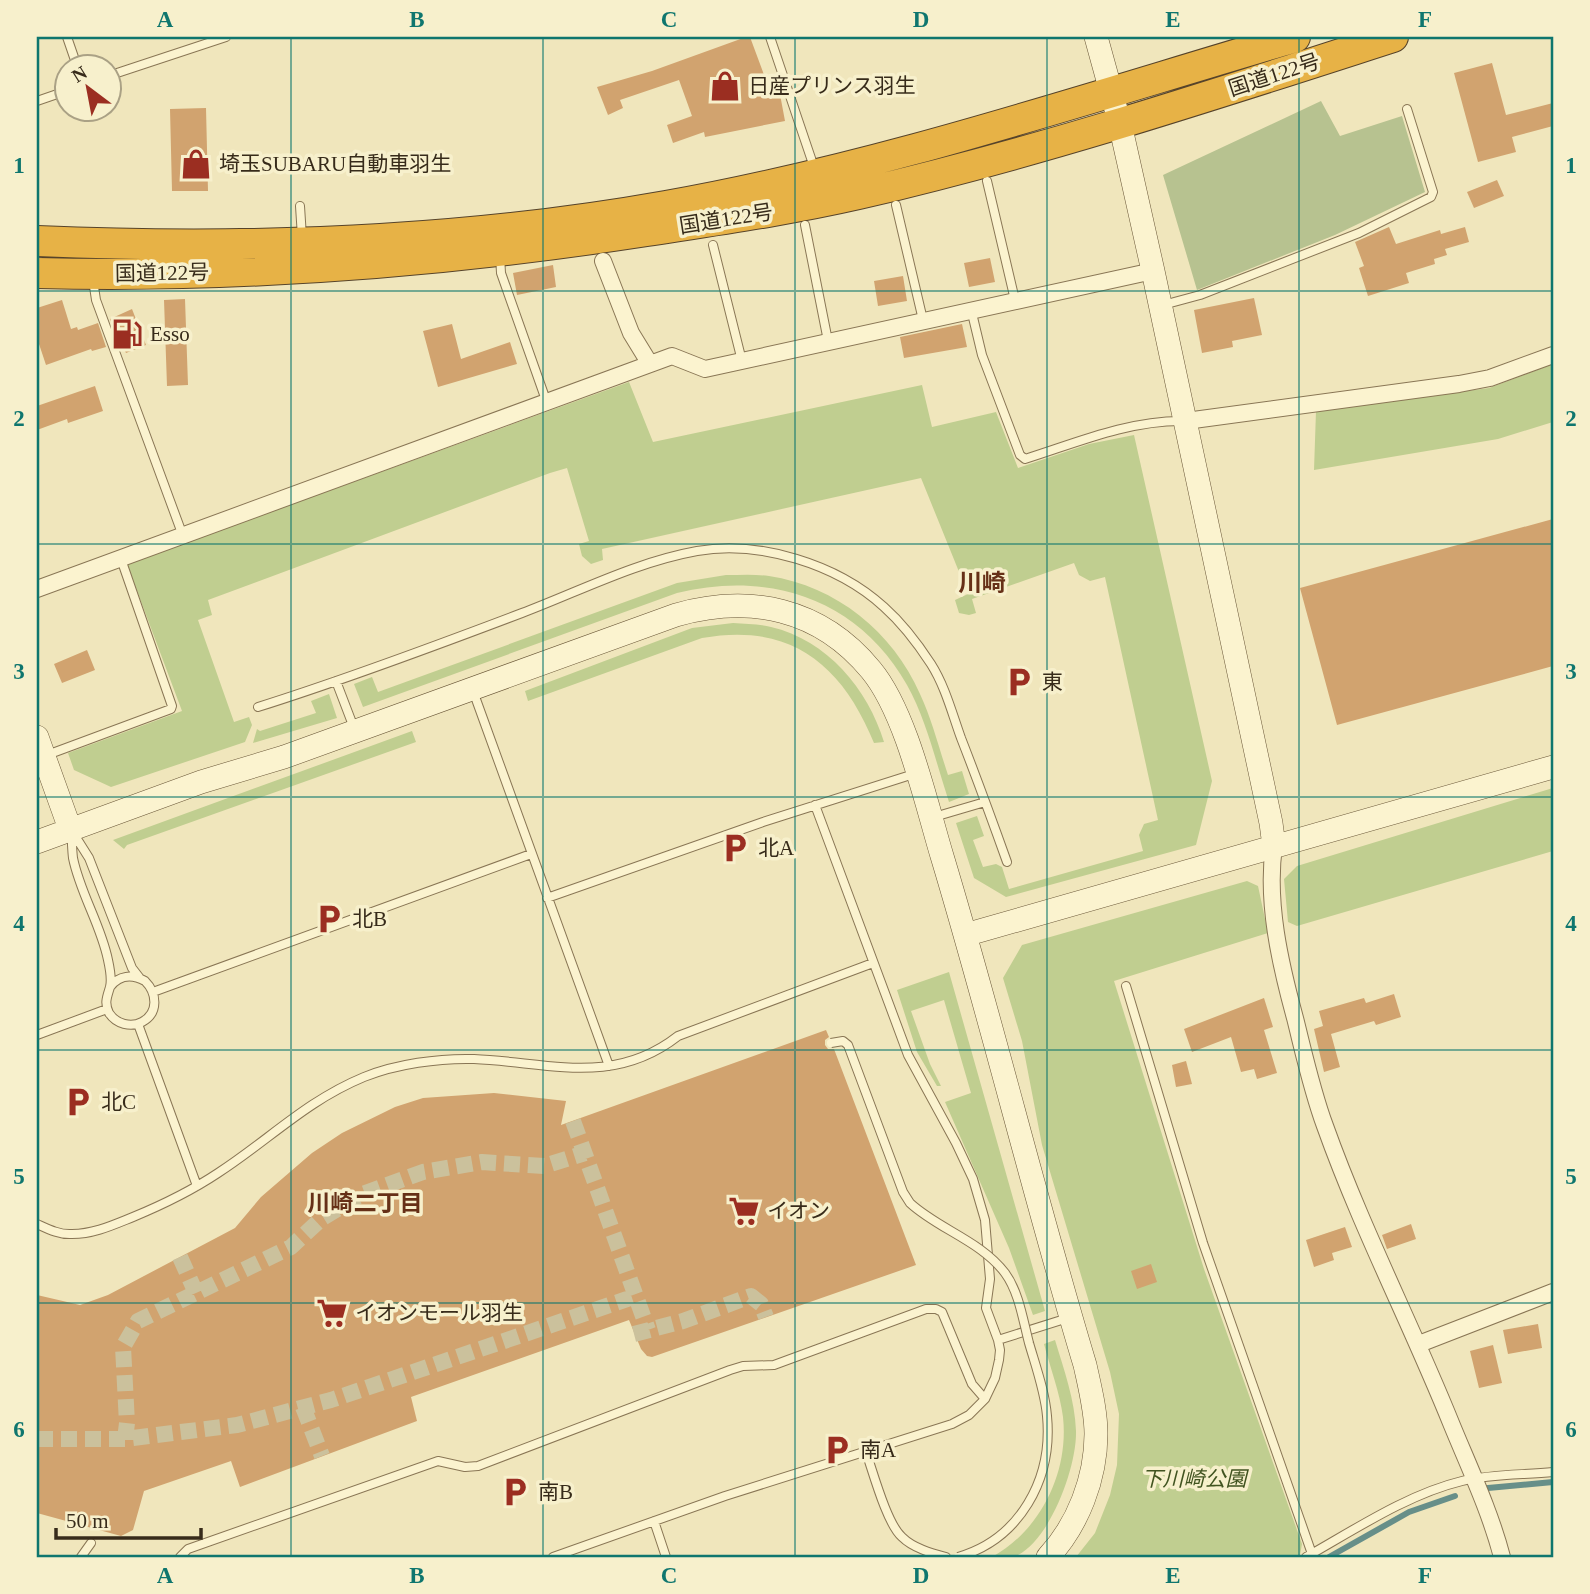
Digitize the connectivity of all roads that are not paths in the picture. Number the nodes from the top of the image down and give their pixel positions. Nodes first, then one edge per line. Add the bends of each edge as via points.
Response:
1 (226, 37) edge
2 (770, 37) edge
3 (1096, 37) edge
4 (1295, 37) edge
5 (1393, 37) edge
6 (122, 71) edge
7 (1111, 93) junction
8 (1407, 109) dead end
9 (1120, 124) junction
10 (815, 173) junction
11 (987, 181) dead end
12 (300, 205) dead end
13 (896, 205) dead end
14 (805, 225) dead end
15 (37, 241) edge
16 (302, 244) junction
17 (713, 245) dead end
18 (500, 252) junction
19 (603, 261) dead end
20 (1153, 271) junction
21 (37, 273) edge
22 (93, 274) junction
23 (1015, 300) junction
24 (1161, 306) junction
25 (971, 309) junction
26 (923, 320) junction
27 (828, 341) junction
28 (1553, 355) edge
29 (741, 360) junction
30 (650, 364) junction
31 (547, 403) junction
32 (1186, 421) junction
33 (183, 536) junction
34 (121, 559) junction
35 (37, 589) edge
36 (335, 681) junction
37 (472, 688) junction
38 (258, 707) dead end
39 (355, 731) junction
40 (40, 746) edge
41 (1553, 767) edge
42 (917, 773) junction
43 (985, 802) junction
44 (815, 805) junction
45 (931, 818) junction
46 (70, 829) junction
47 (37, 842) edge
48 (1274, 846) junction
49 (531, 854) junction
50 (1007, 862) dead end
51 (547, 898) junction
52 (965, 935) junction
53 (873, 963) junction
54 (139, 978) junction
55 (1126, 986) dead end
56 (110, 987) junction
57 (153, 992) junction
58 (107, 1009) junction
59 (138, 1024) junction
60 (37, 1035) edge
61 (831, 1043) dead end
62 (609, 1066) junction
63 (197, 1186) junction
64 (37, 1224) edge
65 (1553, 1292) edge
66 (1071, 1317) junction
67 (998, 1340) junction
68 (1419, 1344) junction
69 (985, 1399) junction
70 (866, 1452) junction
71 (1553, 1472) edge
72 (1474, 1480) junction
73 (654, 1521) junction
74 (91, 1543) dead end
75 (1309, 1555) edge
76 (82, 1557) edge
77 (180, 1557) edge
78 (553, 1557) edge
79 (666, 1557) edge
80 (946, 1557) edge
81 (958, 1557) edge
82 (1048, 1557) edge
83 (1502, 1557) edge

1 - 6 lane
2 - 10 lane
3 - 7 street
4 - 7 highway, 国道122号
5 - 9 highway, 国道122号
7 - 9 street
7 - 10 highway, 国道122号
8 - 24 lane via 1431,197 1359,233
9 - 18 highway, 国道122号 via 947,172 784,210
9 - 20 street
10 - 16 highway, 国道122号 via 666,206 564,221
11 - 23 lane
12 - 16 lane
13 - 26 lane
14 - 27 lane
15 - 16 highway, 国道122号
17 - 29 lane
18 - 22 highway, 国道122号 via 325,267
18 - 31 lane via 501,273
19 - 30 street via 631,333
20 - 23 street
20 - 24 street
21 - 22 highway, 国道122号
22 - 33 lane via 96,300
23 - 25 street
24 - 32 street
25 - 26 street
25 - 32 lane via 982,355 1025,459 1128,426
26 - 27 street
27 - 29 street
28 - 32 street via 1459,384
29 - 30 street via 705,369 672,356
30 - 31 street
31 - 33 street
32 - 48 street
33 - 34 street
34 - 35 street
34 - 40 lane via 171,709
36 - 38 lane
36 - 39 lane
36 - 43 lane via 640,566 706,550 766,552 810,564 860,589 906,631 932,666 945,694
37 - 39 street
37 - 42 street via 703,607 769,607 828,632 872,671 898,717
37 - 49 lane
39 - 46 street
40 - 46 street
41 - 48 street
42 - 44 lane
42 - 45 street
43 - 45 lane
43 - 50 lane
44 - 51 lane
44 - 53 lane
45 - 52 street
46 - 47 street
46 - 54 lane via 89,858
46 - 56 lane via 75,863 108,958
48 - 52 street
48 - 68 street via 1270,872 1287,991 1324,1123
49 - 51 lane
49 - 57 lane
51 - 62 lane
52 - 66 street
53 - 62 lane via 678,1036 651,1054
53 - 67 lane via 913,1069 944,1117 973,1179 985,1220 990,1279 986,1308
54 - 56 lane via 123,977
54 - 57 lane
55 - 75 lane via 1203,1242
56 - 58 lane
57 - 59 lane via 152,1011
58 - 59 lane via 120,1023
58 - 60 lane
59 - 63 lane
61 - 81 lane, bridge via 848,1045 906,1198 992,1259 1007,1276 1046,1404 1048,1443 1032,1500 1002,1534 982,1549
62 - 63 lane via 568,1069 472,1059 428,1062 366,1076 329,1093
63 - 64 lane via 90,1233 69,1235
65 - 68 street
66 - 67 lane
66 - 82 street via 1094,1408 1095,1456 1073,1523
67 - 69 lane via 995,1378
68 - 72 street
69 - 70 lane via 952,1424
69 - 77 lane via 972,1384 942,1312 926,1309 774,1365 730,1370 478,1466 465,1468 438,1461 188,1549
70 - 73 lane
70 - 80 lane via 901,1537
71 - 72 lane
72 - 75 lane via 1426,1494
72 - 83 street
73 - 78 lane
73 - 79 lane
74 - 76 lane

